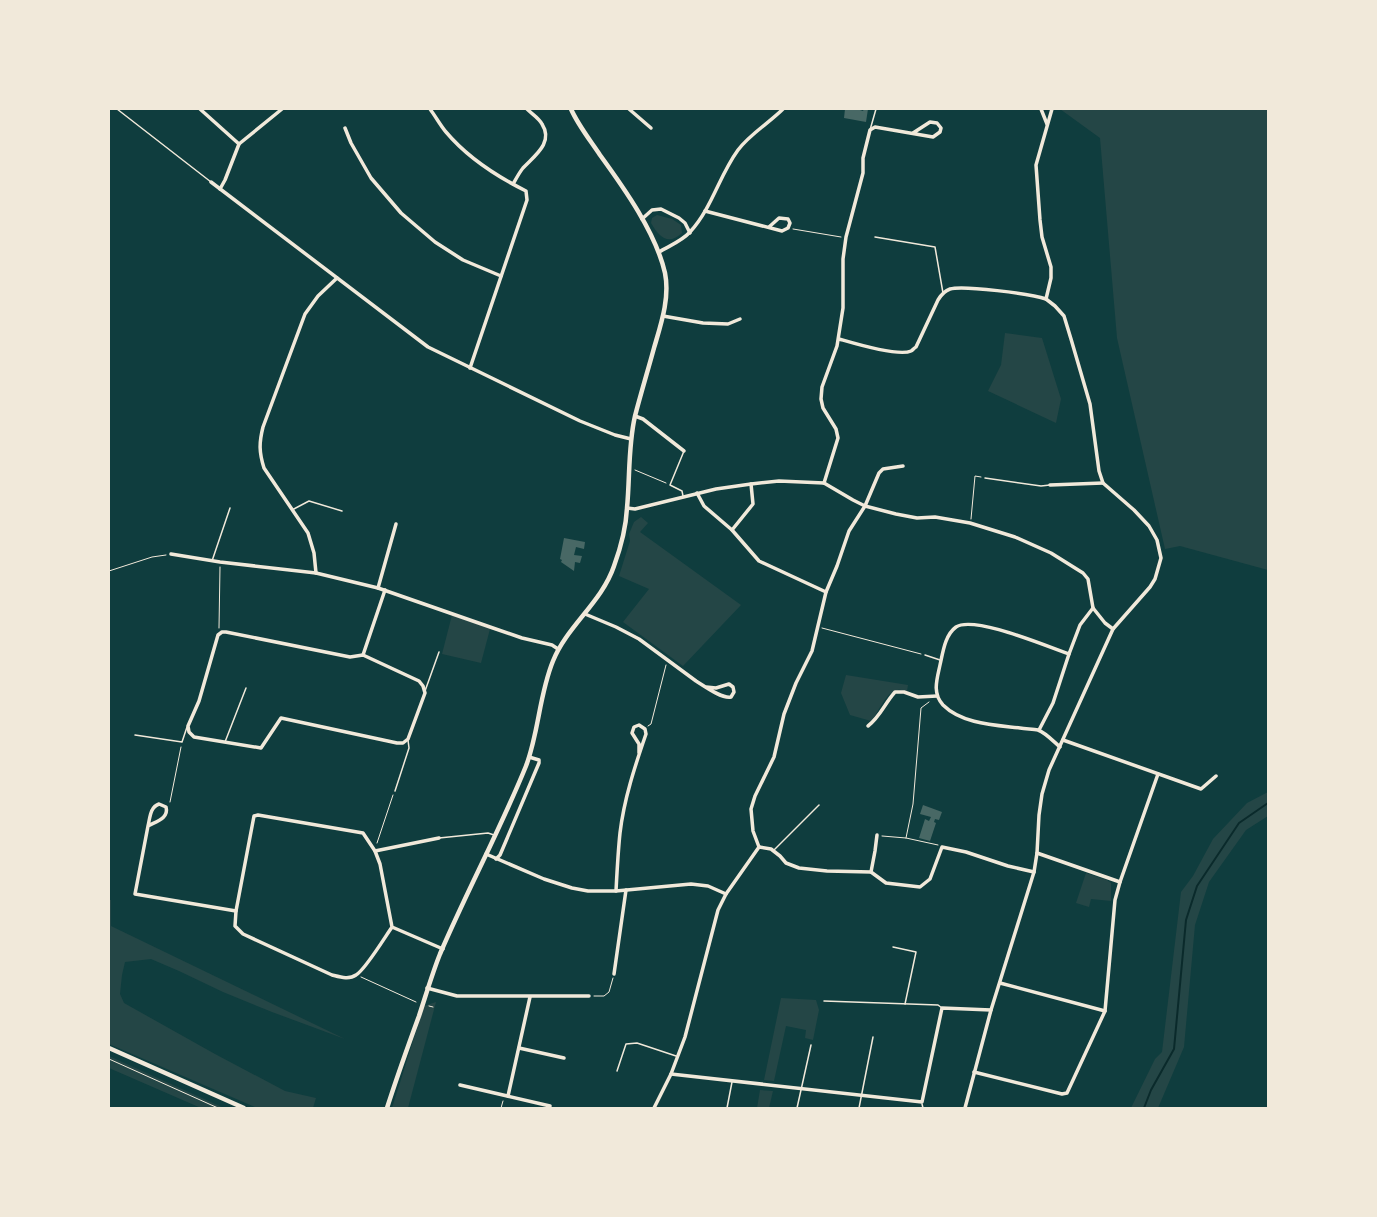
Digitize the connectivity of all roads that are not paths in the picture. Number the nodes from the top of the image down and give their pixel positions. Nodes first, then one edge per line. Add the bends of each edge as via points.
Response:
1 (117, 109) edge
2 (200, 109) edge
3 (282, 109) edge
4 (430, 109) edge
5 (527, 109) edge
6 (570, 109) edge
7 (629, 109) edge
8 (783, 109) edge
9 (876, 109) edge
10 (1041, 109) edge
11 (1052, 109) edge
12 (1047, 124) junction
13 (345, 128) dead end
14 (651, 128) dead end
15 (870, 130) junction
16 (913, 133) junction
17 (239, 144) junction
18 (211, 182) joint
19 (513, 184) junction
20 (220, 189) junction
21 (705, 211) junction
22 (642, 219) junction
23 (769, 227) junction
24 (690, 233) junction
25 (875, 237) dead end
26 (659, 252) junction
27 (501, 276) junction
28 (337, 278) junction
29 (943, 293) junction
30 (1046, 299) junction
31 (663, 316) junction
32 (740, 319) dead end
33 (838, 339) junction
34 (470, 368) junction
35 (635, 416) junction
36 (631, 439) junction
37 (684, 451) joint
38 (903, 466) dead end
39 (985, 478) road end
40 (1103, 482) junction
41 (824, 483) junction
42 (751, 484) junction
43 (1050, 485) joint
44 (697, 493) junction
45 (683, 496) junction
46 (865, 506) junction
47 (230, 508) dead end
48 (627, 508) junction
49 (292, 510) junction
50 (342, 511) dead end
51 (396, 524) dead end
52 (732, 530) junction
53 (171, 554) road end
54 (212, 561) junction
55 (316, 573) junction
56 (378, 588) junction
57 (385, 590) junction
58 (826, 592) junction
59 (1093, 608) junction
60 (585, 614) junction
61 (1113, 629) junction
62 (558, 649) junction
63 (439, 652) dead end
64 (1069, 654) junction
65 (363, 655) junction
66 (925, 655) road end
67 (941, 660) junction
68 (706, 687) junction
69 (246, 688) dead end
70 (425, 693) junction
71 (937, 696) junction
72 (188, 726) junction
73 (868, 726) dead end
74 (1039, 730) junction
75 (135, 735) dead end
76 (408, 739) junction
77 (1063, 740) junction
78 (225, 742) junction
79 (1060, 747) junction
80 (639, 753) junction
81 (529, 757) junction
82 (1158, 774) junction
83 (1216, 776) dead end
84 (395, 791) road end
85 (819, 804) dead end
86 (148, 826) junction
87 (494, 835) junction
88 (877, 835) road end
89 (438, 838) joint
90 (759, 847) junction
91 (774, 850) junction
92 (374, 852) junction
93 (1038, 853) junction
94 (486, 854) junction
95 (496, 859) junction
96 (871, 872) junction
97 (1034, 872) junction
98 (1120, 882) junction
99 (626, 890) junction
100 (616, 891) junction
101 (726, 894) junction
102 (236, 911) junction
103 (392, 927) junction
104 (893, 947) dead end
105 (442, 949) junction
106 (614, 974) road end
107 (1000, 984) junction
108 (427, 988) junction
109 (589, 996) road end
110 (530, 997) junction
111 (824, 1001) dead end
112 (905, 1004) junction
113 (942, 1008) junction
114 (991, 1010) junction
115 (1105, 1011) junction
116 (872, 1037) dead end
117 (811, 1045) dead end
118 (109, 1048) edge
119 (518, 1048) junction
120 (678, 1056) junction
121 (564, 1058) dead end
122 (617, 1071) dead end
123 (974, 1072) junction
124 (671, 1074) junction
125 (732, 1082) junction
126 (460, 1084) dead end
127 (802, 1089) junction
128 (506, 1095) junction
129 (862, 1095) junction
130 (922, 1102) junction
131 (550, 1106) dead end
132 (244, 1108) edge
133 (387, 1108) edge
134 (654, 1108) edge
135 (727, 1108) edge
136 (797, 1108) edge
137 (859, 1108) edge
138 (923, 1108) edge
139 (965, 1108) edge

1 - 18 lane
2 - 17 street
3 - 17 street
4 - 19 street via 445,132 461,148
5 - 19 street via 543,124 546,133 540,151 522,169
6 - 22 street
7 - 14 street
8 - 21 street via 738,150
9 - 15 lane
10 - 12 street
11 - 12 street
12 - 30 street via 1036,165 1042,237 1051,267 1049,293
13 - 27 street via 371,178 401,213 435,242 463,260
15 - 16 street via 875,127
15 - 33 street via 863,158 863,173 846,237 843,259 843,308
16 - 16 street via 933,137 941,128 937,123 930,122
17 - 20 street
18 - 20 street
19 - 27 street via 526,190 527,200
20 - 28 street
21 - 23 street
21 - 24 street
22 - 24 street via 652,210 660,209 685,223
22 - 26 street
23 - 23 street via 782,231 788,228 790,222 788,219 780,218
24 - 26 street
25 - 29 lane via 935,247
26 - 31 street via 665,276
27 - 34 street
28 - 34 street via 428,347
28 - 49 street via 318,296 305,314 263,427 260,442 260,457 264,468
29 - 30 street via 950,289 964,288
29 - 33 street via 912,351 877,349
30 - 40 street via 1064,316 1090,404 1099,471
31 - 32 street via 703,323 728,324
31 - 35 street
33 - 41 street via 822,387 823,408 836,429 838,438
34 - 36 street via 580,421 615,436
35 - 36 street
35 - 37 street via 643,419
36 - 48 street
37 - 45 lane via 670,485 682,491
38 - 46 street via 880,470
39 - 43 lane
40 - 43 street
40 - 61 street via 1149,526 1157,540 1160,558 1155,579 1150,587
41 - 42 street via 779,481
41 - 46 street
42 - 44 street
42 - 52 street via 753,504
44 - 45 street
44 - 52 street via 704,506
45 - 48 street via 635,509
46 - 58 street via 849,531
46 - 59 street via 916,518 935,517 970,523 1015,536 1051,553 1083,573 1088,579
47 - 54 lane
48 - 60 street via 623,537 610,576
49 - 50 lane via 309,500
49 - 55 street via 308,533 314,552
51 - 56 street
52 - 58 street via 759,561
53 - 54 street
54 - 55 street
55 - 56 street
56 - 57 street
57 - 62 street
57 - 65 street
58 - 90 street via 812,651 784,714 774,758 751,809 753,832
59 - 61 street
59 - 64 street via 1080,625
60 - 62 street
60 - 68 street via 640,640
61 - 77 street
62 - 81 street via 548,675
63 - 70 lane
64 - 67 street via 1018,635 969,624 957,626 948,634
64 - 74 street via 1055,698
65 - 70 street via 419,681 424,686
65 - 72 street via 350,658 222,632 218,635 199,701
66 - 67 lane
67 - 71 street via 936,686
68 - 68 street via 726,698 731,697 734,692 729,684 716,688
69 - 78 lane
70 - 76 street
71 - 73 street via 918,697 896,692
71 - 74 street via 950,711 965,718
72 - 75 lane via 182,742
72 - 78 street via 194,737
74 - 79 street
76 - 78 street via 403,743 397,743 281,718 261,748
76 - 84 lane via 409,748
77 - 79 street
77 - 82 street
79 - 93 street via 1049,770 1042,794
80 - 80 street via 646,734 642,726 634,727 632,730 632,736 639,744
80 - 100 street via 622,820
81 - 87 street
81 - 95 street via 539,760 539,763 500,855
82 - 83 street via 1201,790
82 - 98 street
85 - 91 lane
86 - 86 street via 167,814 166,807 159,804 152,809
86 - 102 street via 135,894
87 - 89 lane via 488,833
87 - 94 street
88 - 96 street
89 - 92 street
90 - 91 street
90 - 101 street
91 - 96 street via 786,862 799,868
92 - 102 street via 363,833 254,816
92 - 103 street via 380,864
93 - 97 street
93 - 98 street
94 - 95 street
94 - 105 street
95 - 100 street via 565,887 588,891
96 - 97 street via 886,883 920,887 930,879 942,846
97 - 107 street
98 - 115 street via 1115,900
99 - 100 street
99 - 101 street via 698,884
99 - 106 street
101 - 120 street via 718,910
102 - 103 street via 235,926 243,934 342,978 357,975
103 - 105 street
104 - 112 lane via 916,952
105 - 108 street
107 - 114 street
107 - 115 street
108 - 110 street via 457,996
108 - 133 street
109 - 110 street
110 - 119 street
111 - 112 lane
112 - 113 lane via 938,1005
113 - 114 street
113 - 130 street
114 - 123 street
115 - 123 street via 1067,1093 1062,1094
116 - 129 lane
117 - 127 lane
118 - 132 street
119 - 121 street
119 - 128 street
120 - 122 lane via 637,1043 626,1044
120 - 124 street
123 - 139 street
124 - 125 street
124 - 134 street
125 - 127 street
125 - 135 lane
126 - 128 street
127 - 129 street
127 - 136 lane
128 - 131 street
129 - 130 street
129 - 137 lane
130 - 138 lane

